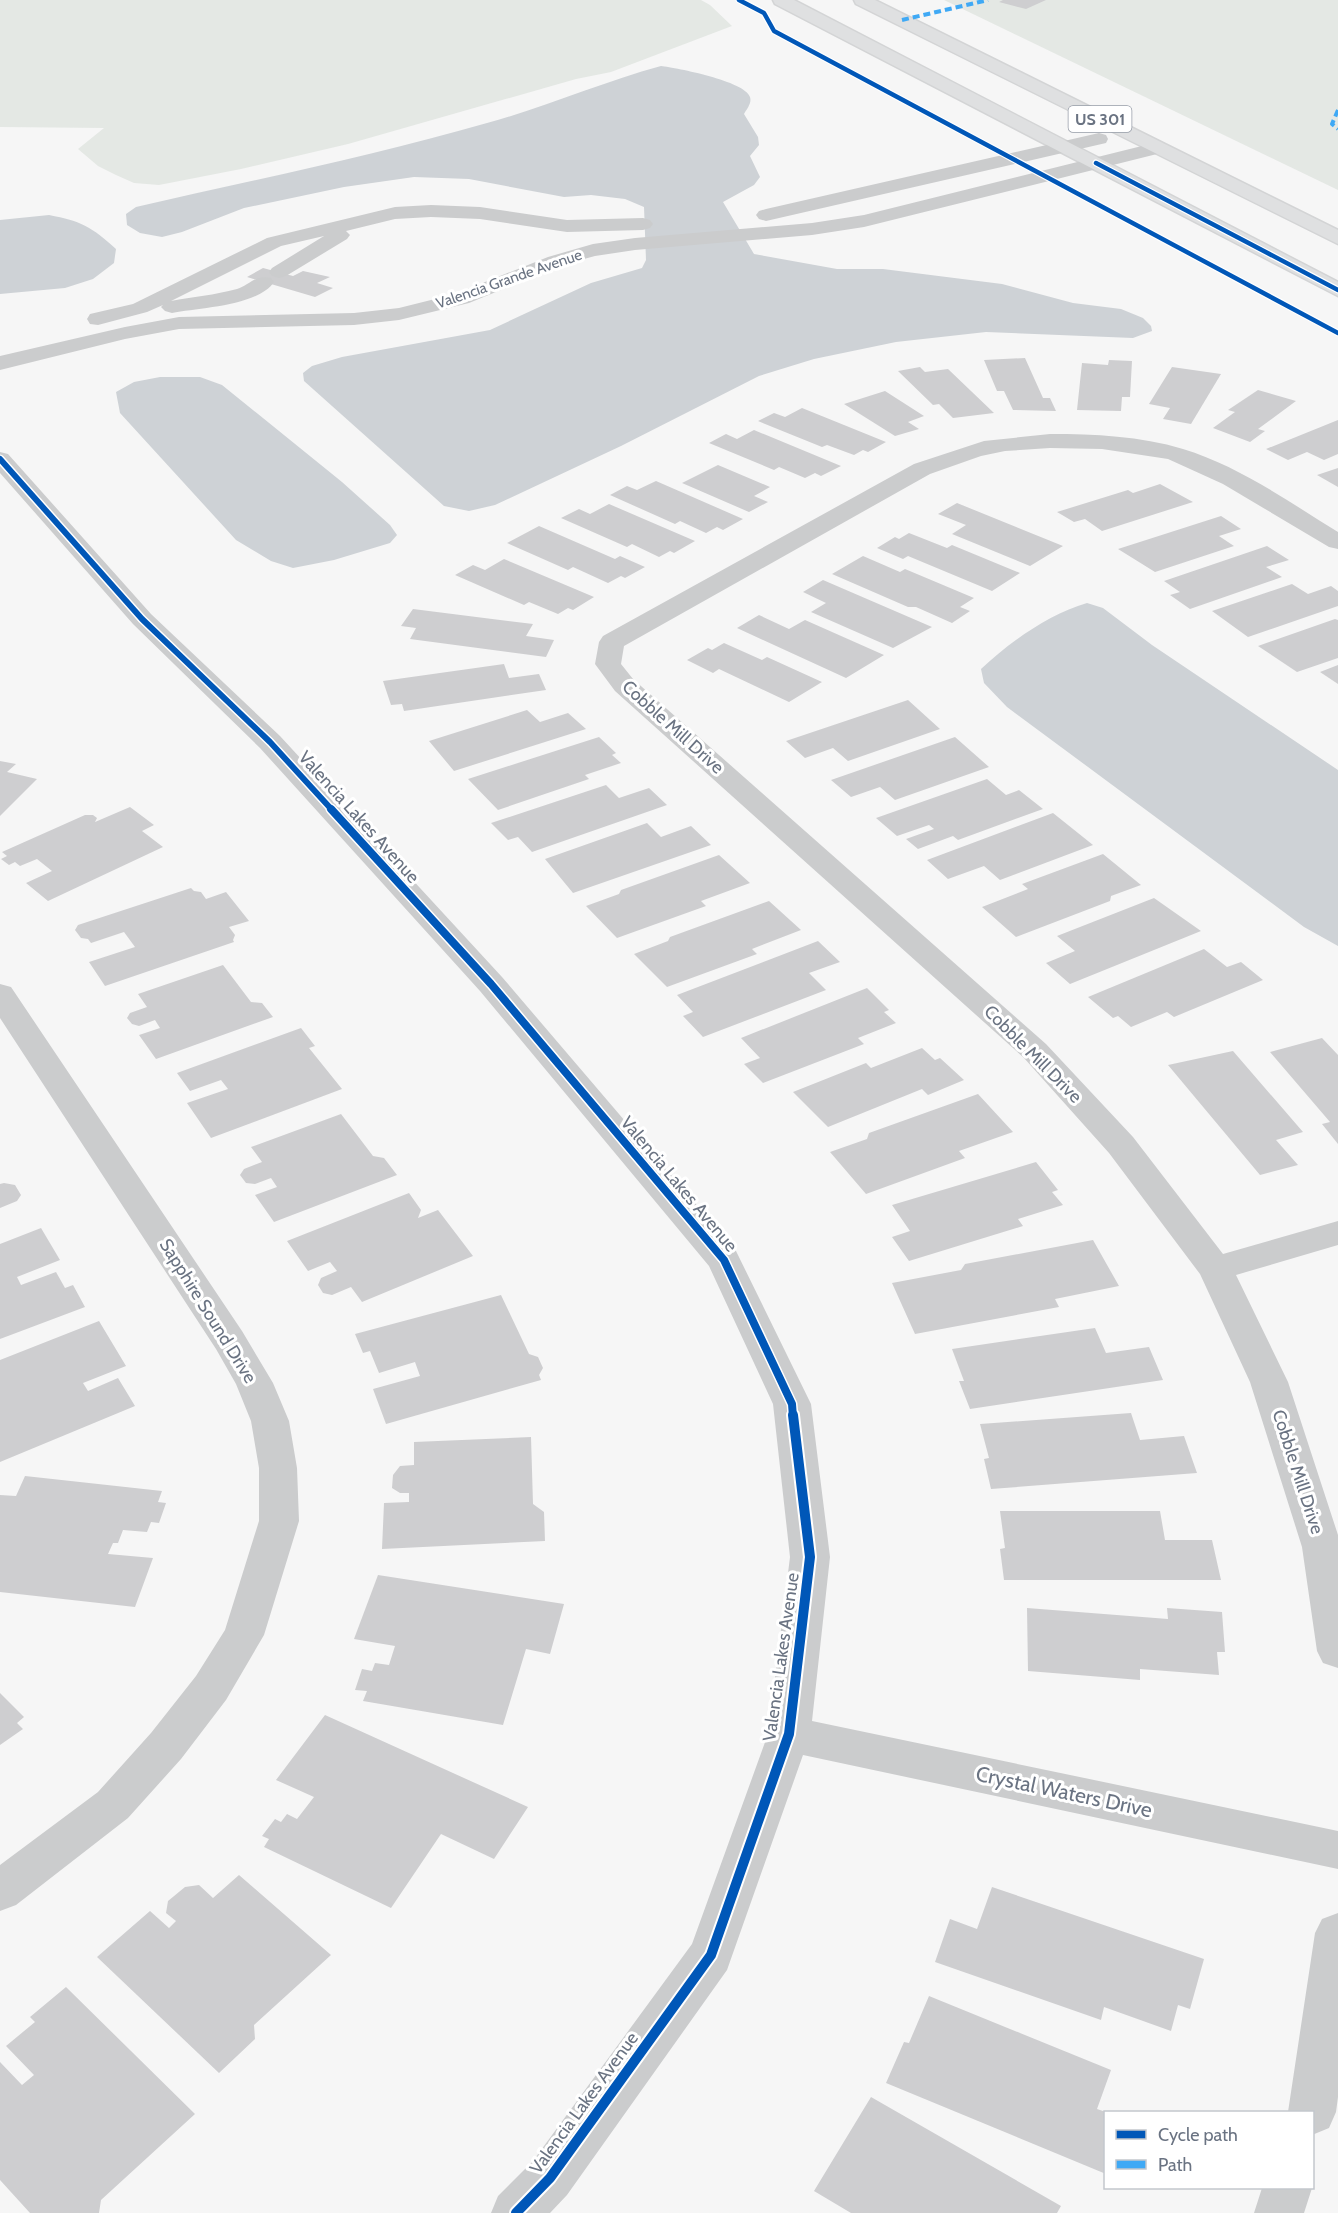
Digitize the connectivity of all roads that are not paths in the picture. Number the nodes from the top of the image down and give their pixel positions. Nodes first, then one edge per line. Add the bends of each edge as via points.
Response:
1 (781, 0) edge
2 (862, 0) edge
3 (1127, 133) junction
4 (1065, 147) junction
5 (1158, 148) junction
6 (1096, 163) junction
7 (358, 221) junction
8 (536, 221) junction
9 (684, 221) dead end
10 (660, 222) dead end
11 (770, 224) junction
12 (1338, 238) edge
13 (555, 261) junction
14 (1338, 290) edge
15 (74, 325) junction
16 (53, 330) dead end
17 (0, 363) edge
18 (0, 459) edge
19 (1338, 543) edge
20 (0, 994) edge
21 (1338, 1233) edge
22 (1215, 1269) junction
23 (1338, 1651) edge
24 (789, 1734) junction
25 (1338, 1850) edge
26 (0, 1891) edge
27 (1338, 1933) edge
28 (1312, 2111) edge
29 (1286, 2189) edge
30 (516, 2213) edge
31 (1279, 2213) edge

1 - 4 main road, US 301
2 - 3 main road, US 301 / US 301
3 - 4 street, Valencia Grande Avenue
3 - 5 main road, US 301 / US 301
4 - 6 main road, US 301
4 - 11 street, Valencia Grande Avenue
5 - 6 street, Valencia Grande Avenue
5 - 12 main road, US 301 / US 301
6 - 11 street, Valencia Grande Avenue via 864,221
6 - 14 main road, US 301
7 - 8 street, Valencia Grande Avenue via 431,211
7 - 15 street, Valencia Grande Avenue via 274,242 140,308
7 - 15 street via 245,294
8 - 10 street, Valencia Grande Avenue via 567,226
8 - 13 street via 549,233
9 - 11 street, Valencia Grande Avenue
11 - 13 street, Valencia Grande Avenue via 593,250
13 - 17 street, Valencia Grande Avenue via 462,299 399,314 354,319 179,323
15 - 16 street, Valencia Grande Avenue
18 - 24 street, Valencia Lakes Avenue via 142,619 270,742 491,984 724,1260 792,1404 810,1557
19 - 22 street, Cobble Mill Drive via 1247,486 1193,460 1125,445 1079,441 1004,444 966,452 922,469 612,642 608,664 624,685 1035,1051 1121,1144
20 - 26 street, Sapphire Sound Drive via 254,1383 270,1420 279,1500 279,1521 244,1635 211,1688 113,1805
21 - 22 street
22 - 23 street, Cobble Mill Drive via 1269,1382 1319,1536
24 - 25 street, Crystal Waters Drive
24 - 30 street, Valencia Lakes Avenue via 711,1955 550,2178
27 - 28 street
29 - 31 street

